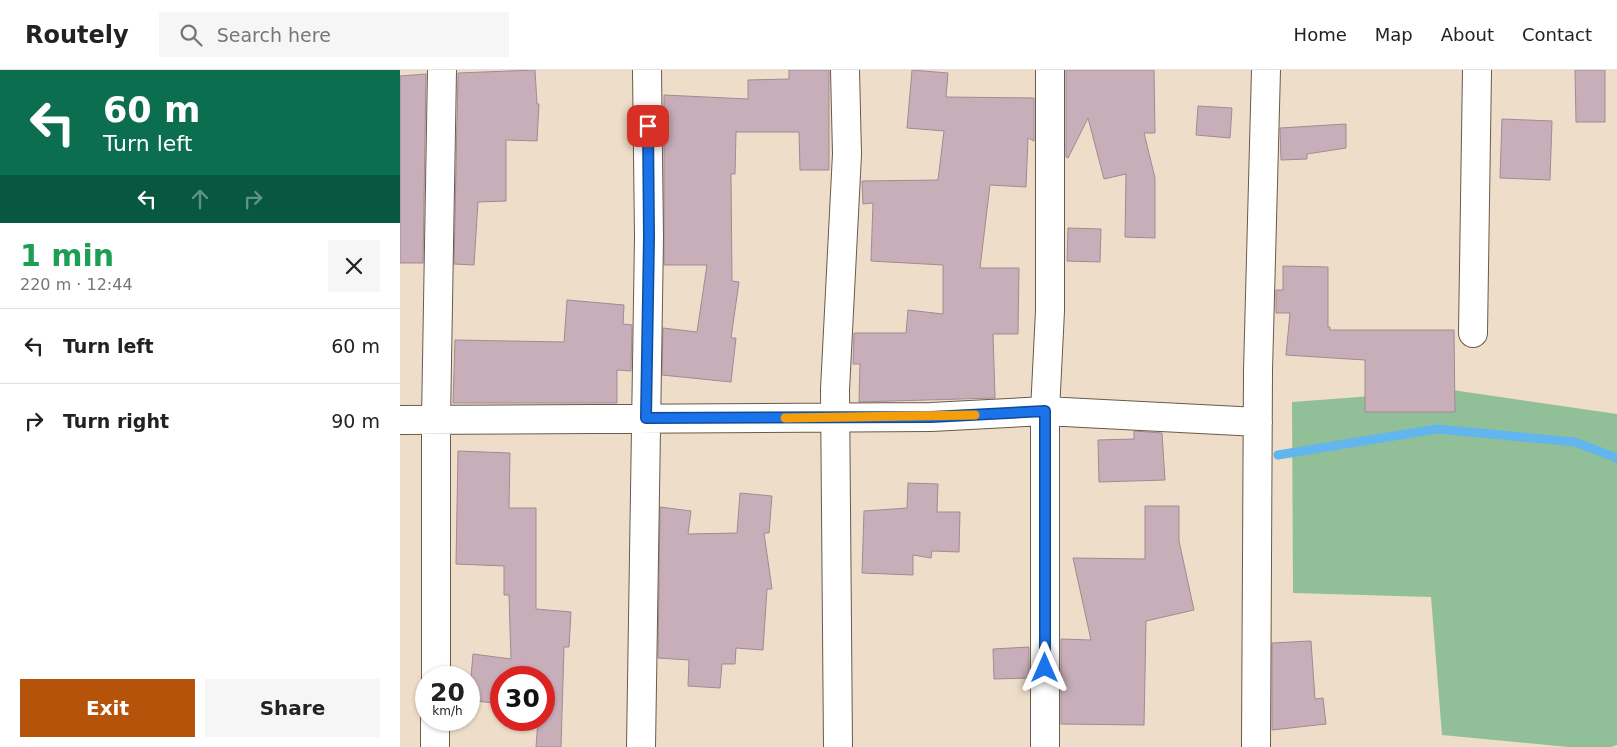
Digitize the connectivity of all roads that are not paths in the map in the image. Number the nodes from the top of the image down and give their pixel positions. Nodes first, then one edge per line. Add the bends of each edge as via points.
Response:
1 (442, 70) edge
2 (647, 70) edge
3 (845, 70) edge
4 (1050, 70) edge
5 (1266, 70) edge
6 (1477, 70) edge
7 (1473, 333) dead end
8 (1045, 411) junction
9 (835, 417) junction
10 (646, 418) junction
11 (400, 420) edge
12 (436, 420) junction
13 (1258, 422) junction
14 (436, 666) edge
15 (436, 731) edge
16 (435, 747) edge
17 (642, 747) edge
18 (838, 747) edge
19 (1045, 747) edge
20 (1256, 747) edge

1 - 12 street
2 - 10 street
3 - 9 street via 847,154
4 - 8 street via 1050,310
5 - 13 street
6 - 7 street
8 - 9 street via 931,417
8 - 13 street
8 - 19 street
9 - 10 street
9 - 18 street
10 - 12 street
10 - 17 street
11 - 12 street
12 - 14 street
13 - 20 street
15 - 16 street

